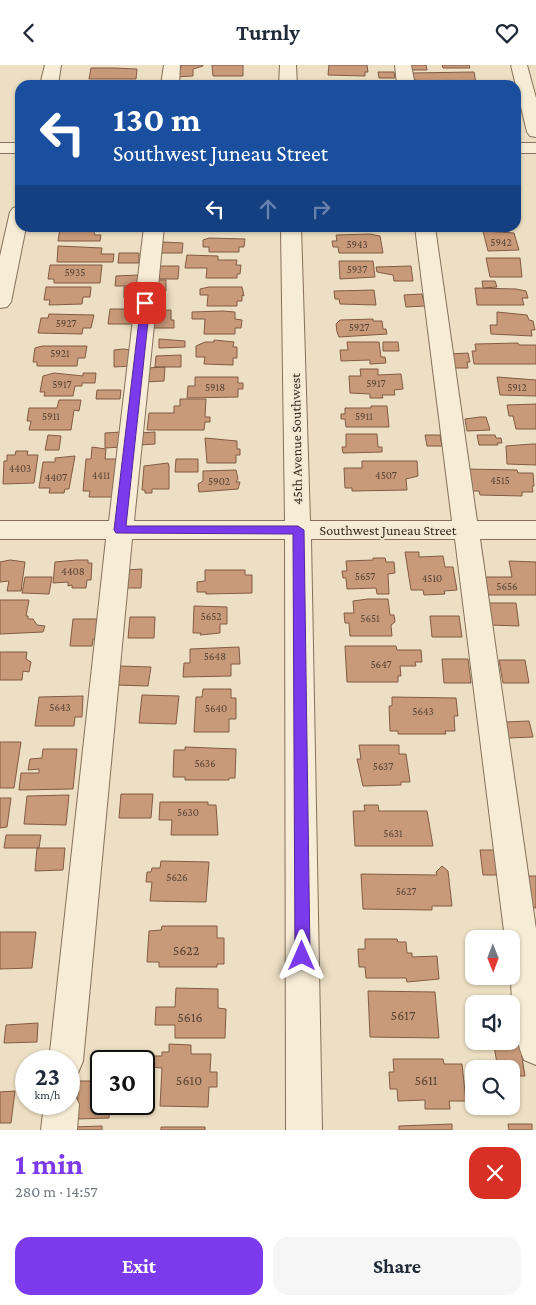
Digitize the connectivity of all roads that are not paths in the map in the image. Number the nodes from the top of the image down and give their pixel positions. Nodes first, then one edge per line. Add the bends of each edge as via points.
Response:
1 (54, 65) edge
2 (172, 65) edge
3 (288, 65) edge
4 (403, 65) edge
5 (519, 65) edge
6 (50, 80) edge
7 (170, 80) edge
8 (288, 80) edge
9 (405, 80) edge
10 (536, 132) edge
11 (0, 147) edge
12 (15, 147) edge
13 (521, 148) edge
14 (536, 148) edge
15 (16, 232) edge
16 (153, 232) edge
17 (291, 232) edge
18 (426, 232) edge
19 (0, 302) edge
20 (0, 530) edge
21 (120, 530) junction
22 (298, 530) junction
23 (466, 530) junction
24 (536, 530) edge
25 (536, 1049) edge
26 (67, 1050) edge
27 (60, 1115) edge
28 (59, 1130) edge
29 (304, 1130) edge

1 - 6 street
2 - 7 street
3 - 8 street
4 - 9 street
5 - 10 street
11 - 12 street
13 - 14 street
15 - 19 street
16 - 21 street
17 - 22 street, 45th Avenue Southwest
18 - 23 street
20 - 21 street, Southwest Juneau Street
21 - 22 street, Southwest Juneau Street
21 - 26 street
22 - 23 street, Southwest Juneau Street
22 - 29 street, 45th Avenue Southwest
23 - 24 street, Southwest Juneau Street
23 - 25 street
27 - 28 street

